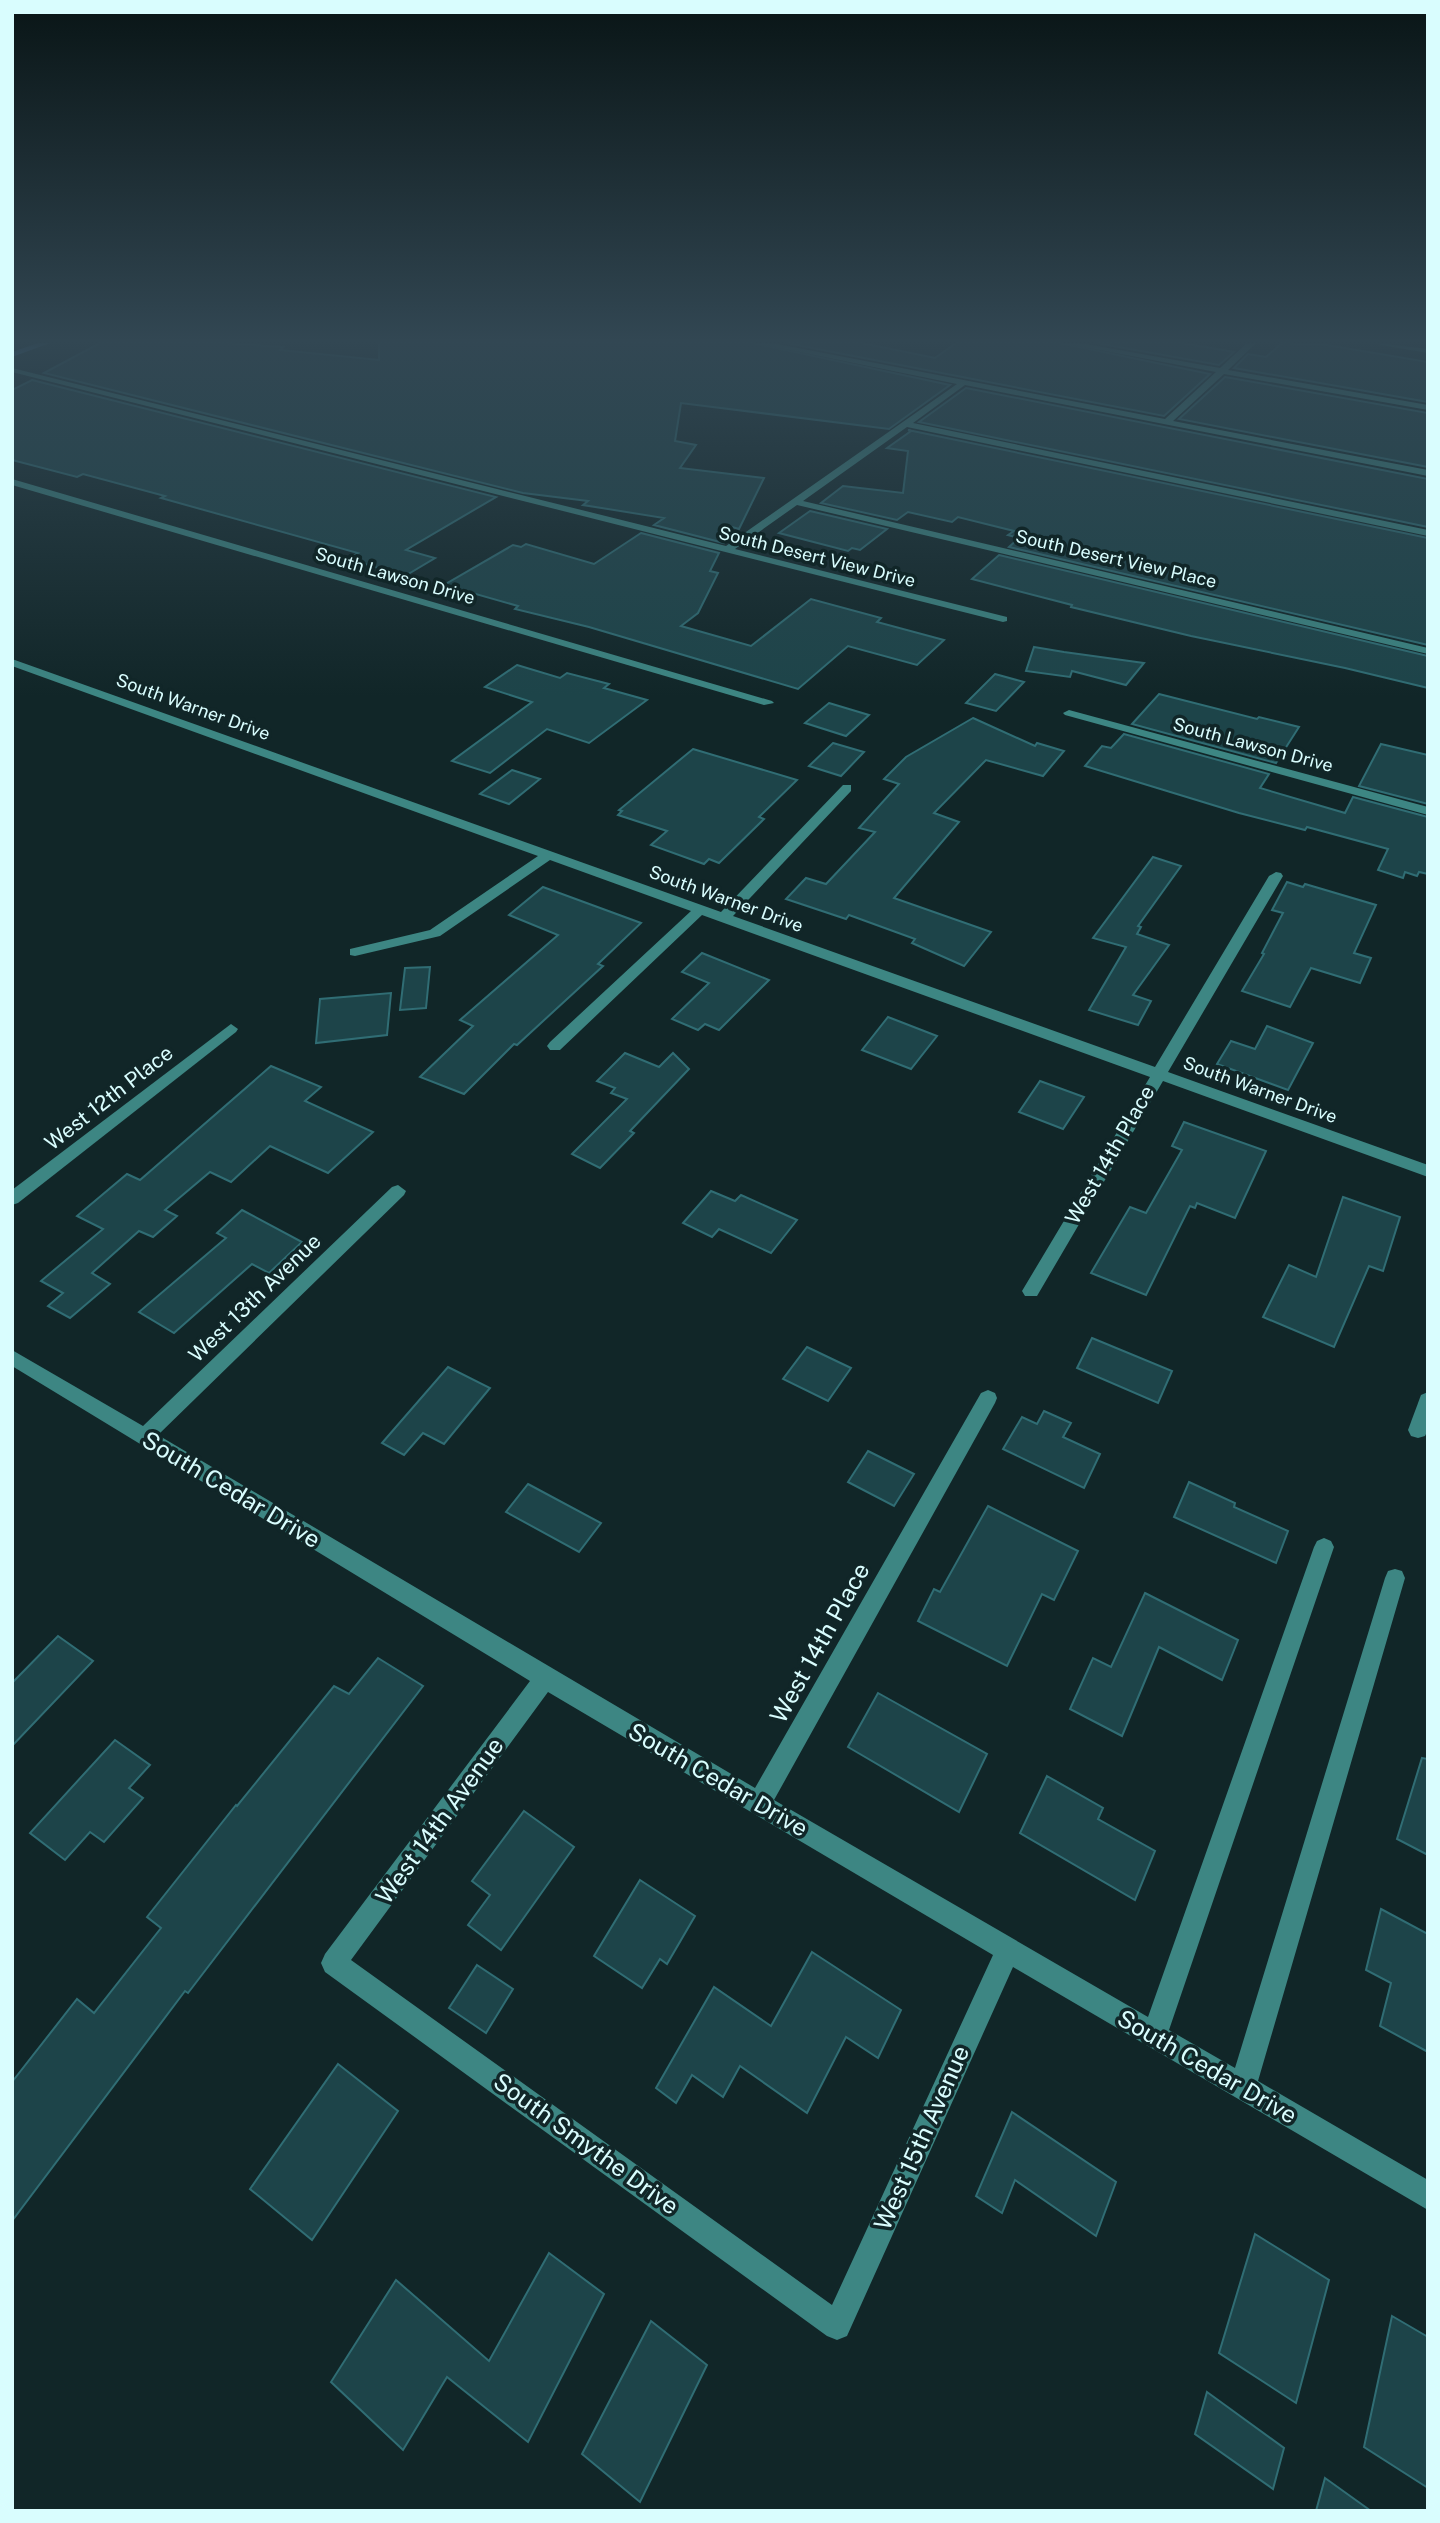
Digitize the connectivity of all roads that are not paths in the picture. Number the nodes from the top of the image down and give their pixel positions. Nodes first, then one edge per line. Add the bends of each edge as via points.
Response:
1 (370, 461) edge
2 (855, 461) edge
3 (1083, 461) edge
4 (1365, 461) edge
5 (1428, 473) edge
6 (12, 482) edge
7 (797, 502) junction
8 (1428, 533) edge
9 (726, 551) junction
10 (1003, 619) dead end
11 (1428, 651) edge
12 (12, 662) edge
13 (768, 703) dead end
14 (1069, 713) dead end
15 (847, 788) dead end
16 (1428, 811) edge
17 (548, 855) junction
18 (1276, 876) dead end
19 (700, 910) junction
20 (723, 918) junction
21 (355, 952) dead end
22 (231, 1029) dead end
23 (555, 1045) dead end
24 (1158, 1073) junction
25 (1428, 1171) edge
26 (398, 1191) dead end
27 (12, 1199) edge
28 (1031, 1291) dead end
29 (12, 1357) edge
30 (988, 1398) dead end
31 (1428, 1399) edge
32 (1418, 1430) dead end
33 (144, 1437) junction
34 (1324, 1547) dead end
35 (1395, 1578) dead end
36 (545, 1678) junction
37 (759, 1804) junction
38 (1008, 1950) junction
39 (334, 1963) joint
40 (1154, 2036) junction
41 (1243, 2087) junction
42 (1428, 2196) edge
43 (837, 2326) joint

1 - 9 street, South Desert View Drive
2 - 7 street
3 - 8 street
4 - 5 street
6 - 13 street, South Lawson Drive
7 - 9 street
7 - 11 street, South Desert View Place
9 - 10 street, South Desert View Drive
12 - 17 street, South Warner Drive
14 - 16 street, South Lawson Drive
15 - 20 street
17 - 19 street, South Warner Drive
17 - 21 street via 435,933
18 - 24 street, West 14th Place
19 - 20 street, South Warner Drive
19 - 23 street
20 - 24 street, South Warner Drive
22 - 27 street, West 12th Place
24 - 25 street, South Warner Drive
24 - 28 street, West 14th Place
26 - 33 street, West 13th Avenue
29 - 33 street, South Cedar Drive
30 - 37 street, West 14th Place
31 - 32 street
33 - 36 street, South Cedar Drive
34 - 40 street
35 - 41 street
36 - 37 street, South Cedar Drive
36 - 39 street, West 14th Avenue
37 - 38 street, South Cedar Drive
38 - 40 street, South Cedar Drive
38 - 43 street, West 15th Avenue
39 - 43 street, South Smythe Drive
40 - 41 street, South Cedar Drive
41 - 42 street, South Cedar Drive

